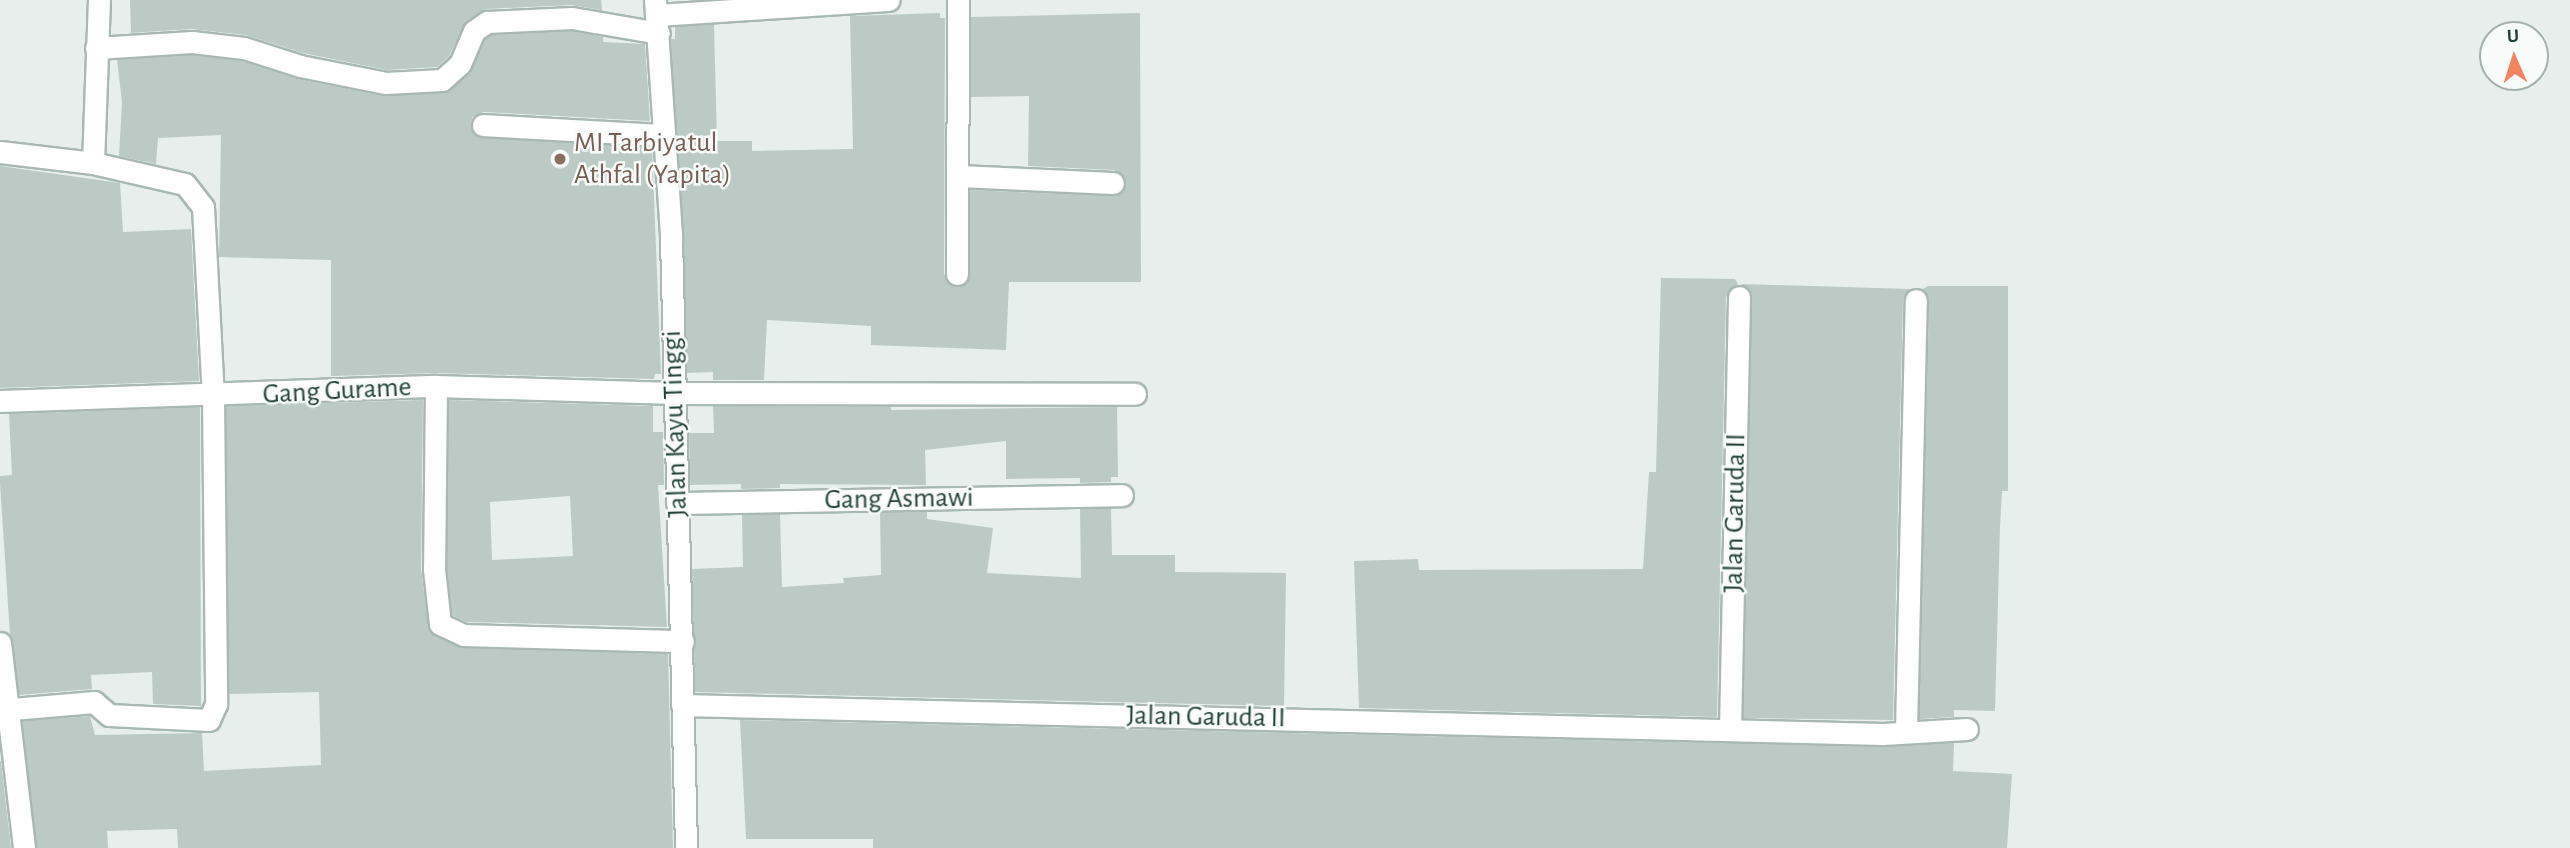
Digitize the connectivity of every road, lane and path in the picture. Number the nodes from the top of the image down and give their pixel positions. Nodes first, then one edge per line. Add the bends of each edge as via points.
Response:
1 (99, 0) edge
2 (889, 0) edge
3 (958, 0) edge
4 (657, 16) edge
5 (96, 48) junction
6 (483, 125) dead end
7 (664, 135) junction
8 (0, 152) edge
9 (93, 163) junction
10 (959, 176) junction
11 (1113, 183) dead end
12 (957, 274) dead end
13 (1739, 297) dead end
14 (1916, 300) dead end
15 (436, 386) junction
16 (674, 393) junction
17 (1135, 394) dead end
18 (213, 397) junction
19 (0, 401) edge
20 (1122, 495) dead end
21 (677, 503) junction
22 (683, 640) junction
23 (0, 643) edge
24 (682, 705) junction
25 (4, 710) edge
26 (1730, 729) junction
27 (1967, 729) dead end
28 (1906, 731) junction
29 (24, 848) edge
30 (686, 848) edge

1 - 5 street
2 - 4 street
3 - 10 street
4 - 5 street via 487,22 474,31 460,64 442,80 386,83 300,66 244,48 192,41
4 - 7 street, Jalan Kayu Tinggi
5 - 9 street
6 - 7 street
7 - 16 street, Jalan Kayu Tinggi
8 - 9 street
9 - 18 street via 185,184 203,207
10 - 11 street
10 - 12 street
13 - 26 street, Jalan Garuda II
14 - 28 street
15 - 16 street, Gang Gurame
15 - 18 street, Gang Gurame
15 - 22 street via 434,569 440,624 464,635
16 - 17 street, Gang Gurame
16 - 21 street, Jalan Kayu Tinggi
18 - 19 street, Gang Gurame
18 - 25 street via 216,704 209,720 109,715 94,702
20 - 21 street, Gang Asmawi
21 - 22 street, Jalan Kayu Tinggi
22 - 24 street, Jalan Kayu Tinggi
23 - 25 street
24 - 26 street, Jalan Garuda II
24 - 30 street, Jalan Kayu Tinggi
25 - 29 street
26 - 28 street, Jalan Garuda II
27 - 28 street, Jalan Garuda II

